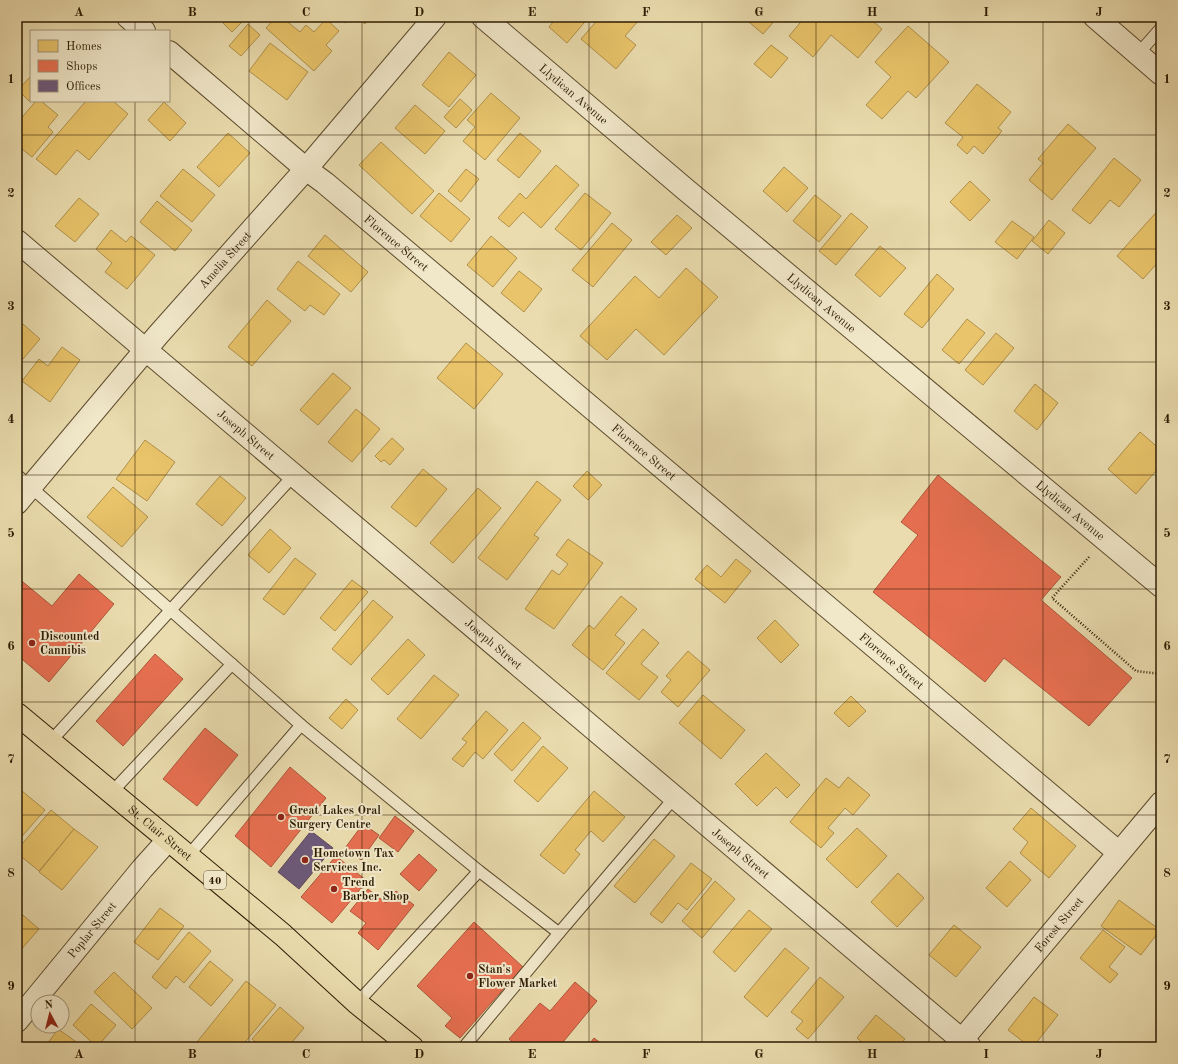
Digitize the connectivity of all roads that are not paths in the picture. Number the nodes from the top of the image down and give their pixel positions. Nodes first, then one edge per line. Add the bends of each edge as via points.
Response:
1 (128, 17) edge
2 (435, 17) edge
3 (483, 17) edge
4 (1095, 17) edge
5 (1161, 28) edge
6 (143, 30) edge
7 (170, 53) edge
8 (1138, 54) junction
9 (1161, 74) edge
10 (306, 170) junction
11 (17, 241) edge
12 (146, 349) junction
13 (294, 475) junction
14 (24, 481) edge
15 (17, 503) edge
16 (1161, 586) edge
17 (170, 610) junction
18 (232, 664) junction
19 (17, 714) edge
20 (301, 725) junction
21 (50, 742) junction
22 (111, 793) junction
23 (674, 797) junction
24 (1161, 803) edge
25 (168, 840) junction
26 (1118, 852) junction
27 (188, 857) junction
28 (479, 871) junction
29 (559, 933) junction
30 (357, 1003) junction
31 (17, 1021) edge
32 (962, 1045) edge
33 (412, 1047) edge
34 (464, 1047) edge

1 - 6 street
2 - 10 street, Amelia Street
3 - 16 street, Llydican Avenue
4 - 8 street
5 - 8 lane
7 - 10 street, Florence Street
8 - 9 street
10 - 12 street, Amelia Street
10 - 26 street, Florence Street via 325,183
11 - 12 street, Joseph Street
12 - 13 street, Joseph Street
12 - 14 street, Amelia Street
13 - 17 lane
13 - 23 street, Joseph Street
14 - 15 street, Amelia Street
14 - 17 lane
17 - 18 lane
17 - 21 lane
18 - 20 lane
18 - 22 lane
19 - 21 main road, St. Clair Street / 40
20 - 27 lane
20 - 28 lane
21 - 22 main road, St. Clair Street / 40
22 - 25 main road, St. Clair Street / 40
23 - 29 lane
23 - 32 street, Joseph Street
24 - 26 street, Forest Street
25 - 27 main road, St. Clair Street / 40
25 - 31 street, Poplar Street via 137,874
26 - 32 street, Forest Street
27 - 30 main road, St. Clair Street / 40 via 283,936
28 - 29 lane
28 - 30 lane
29 - 34 lane
30 - 33 main road, St. Clair Street / 40

